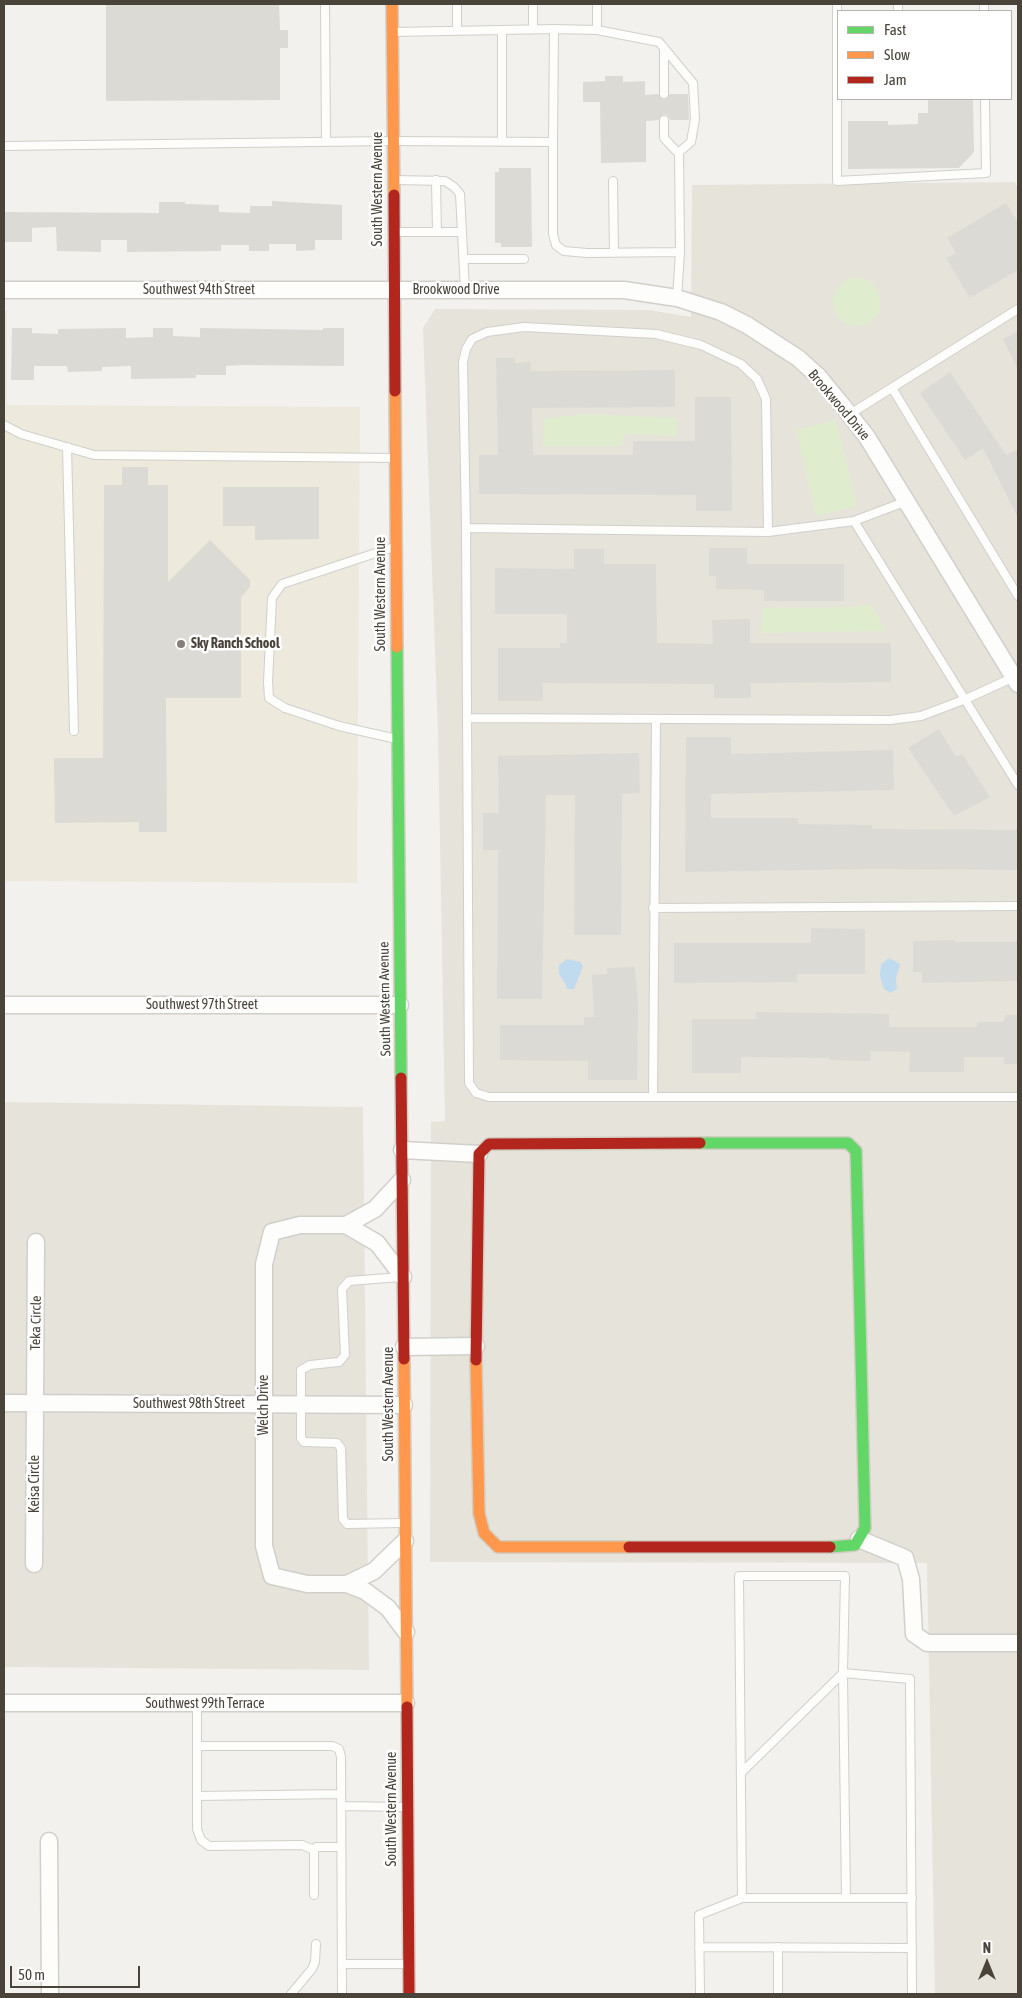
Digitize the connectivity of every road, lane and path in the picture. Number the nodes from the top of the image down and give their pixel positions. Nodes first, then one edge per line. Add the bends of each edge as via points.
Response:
1 (325, 4) edge
2 (392, 4) edge
3 (457, 4) edge
4 (533, 4) edge
5 (597, 4) edge
6 (533, 29) junction
7 (554, 29) junction
8 (457, 30) junction
9 (502, 30) junction
10 (597, 30) junction
11 (392, 32) junction
12 (664, 48) junction
13 (664, 94) dead end
14 (838, 100) edge
15 (985, 100) edge
16 (664, 120) dead end
17 (393, 141) junction
18 (326, 142) junction
19 (502, 142) junction
20 (553, 142) junction
21 (4, 146) edge
22 (679, 154) junction
23 (393, 180) junction
24 (436, 180) junction
25 (613, 181) dead end
26 (394, 232) junction
27 (437, 232) junction
28 (462, 232) junction
29 (680, 252) junction
30 (614, 253) junction
31 (524, 259) dead end
32 (464, 260) junction
33 (4, 290) edge
34 (394, 290) junction
35 (465, 290) junction
36 (677, 298) junction
37 (1018, 309) edge
38 (892, 388) junction
39 (850, 414) junction
40 (4, 425) edge
41 (66, 447) junction
42 (395, 458) junction
43 (907, 501) junction
44 (854, 521) junction
45 (466, 528) junction
46 (768, 532) junction
47 (396, 546) junction
48 (1018, 596) edge
49 (1016, 681) edge
50 (966, 700) junction
51 (467, 718) junction
52 (656, 720) junction
53 (74, 731) dead end
54 (397, 739) junction
55 (1018, 785) edge
56 (1018, 906) edge
57 (653, 908) junction
58 (4, 1005) edge
59 (400, 1005) junction
60 (653, 1096) junction
61 (1018, 1097) edge
62 (402, 1150) junction
63 (479, 1154) junction
64 (402, 1180) junction
65 (346, 1225) junction
66 (36, 1242) dead end
67 (403, 1277) junction
68 (476, 1346) junction
69 (404, 1347) junction
70 (34, 1403) junction
71 (4, 1404) edge
72 (264, 1404) junction
73 (301, 1404) junction
74 (404, 1405) junction
75 (405, 1523) junction
76 (859, 1539) junction
77 (405, 1541) junction
78 (34, 1564) dead end
79 (347, 1584) junction
80 (406, 1632) junction
81 (1018, 1643) edge
82 (843, 1673) junction
83 (4, 1703) edge
84 (406, 1703) junction
85 (197, 1704) junction
86 (197, 1746) junction
87 (741, 1772) junction
88 (341, 1794) junction
89 (197, 1796) junction
90 (341, 1806) junction
91 (407, 1807) junction
92 (49, 1841) dead end
93 (341, 1847) junction
94 (314, 1850) junction
95 (314, 1895) dead end
96 (742, 1898) junction
97 (846, 1898) junction
98 (912, 1898) junction
99 (316, 1944) dead end
100 (699, 1947) junction
101 (778, 1947) junction
102 (912, 1948) junction
103 (342, 1964) junction
104 (408, 1964) junction
105 (50, 1994) edge
106 (291, 1994) edge
107 (342, 1994) edge
108 (408, 1994) edge
109 (700, 1994) edge
110 (778, 1994) edge
111 (912, 1994) edge

1 - 18 lane
2 - 11 main road, South Western Avenue
3 - 8 lane
4 - 6 lane
5 - 10 lane
6 - 7 lane
6 - 9 lane
7 - 10 lane
7 - 20 lane
8 - 9 lane
8 - 11 lane
9 - 19 lane
10 - 12 lane via 659,42
11 - 17 main road, South Western Avenue
12 - 13 lane
12 - 22 lane via 693,83 695,119 691,142
14 - 15 lane via 837,181 986,173
16 - 22 lane via 664,138
17 - 18 lane
17 - 19 lane
17 - 23 main road, South Western Avenue
18 - 21 lane
19 - 20 lane
20 - 30 lane via 553,234 556,245 564,250
22 - 29 lane
23 - 24 lane
23 - 26 main road, South Western Avenue
24 - 27 lane
24 - 28 lane via 445,181 460,194
25 - 30 lane
26 - 27 lane
26 - 34 main road, South Western Avenue
27 - 28 lane
28 - 32 lane
29 - 30 lane
29 - 36 lane
31 - 32 lane
32 - 35 lane
33 - 34 street, Southwest 94th Street
34 - 35 street, Brookwood Drive
34 - 42 main road, South Western Avenue
35 - 36 street, Brookwood Drive via 615,290
36 - 39 street, Brookwood Drive via 721,312 773,341 819,377
37 - 38 lane
38 - 39 lane
38 - 48 lane
39 - 43 street, Brookwood Drive
40 - 41 lane via 21,434
41 - 42 lane via 94,455
41 - 53 lane
42 - 47 main road, South Western Avenue
43 - 44 lane
43 - 49 street, Brookwood Drive
44 - 46 lane
44 - 50 lane
45 - 46 lane
45 - 46 lane via 463,362 466,348 472,339 487,332 524,327 656,334 701,345 741,364 757,379 766,399
45 - 51 lane
47 - 54 main road, South Western Avenue
47 - 54 lane via 282,584 272,598 268,682 269,698 284,708 339,726
49 - 50 lane
50 - 52 lane via 921,716 890,720
50 - 55 lane
51 - 52 lane
51 - 60 lane via 469,1083 476,1093 489,1098
52 - 57 lane
54 - 59 main road, South Western Avenue
56 - 57 lane
57 - 60 lane
58 - 59 street, Southwest 97th Street
59 - 62 main road, South Western Avenue
60 - 61 lane
62 - 63 street
62 - 64 main road, South Western Avenue
63 - 68 main road
63 - 76 main road via 489,1144 848,1143 856,1151 865,1528
64 - 65 street, Welch Drive via 375,1209
64 - 67 main road, South Western Avenue
65 - 67 street via 377,1243
65 - 72 street, Welch Drive via 300,1225 272,1232 264,1264
66 - 70 street, Teka Circle
67 - 69 main road, South Western Avenue
67 - 73 lane via 348,1281 342,1289 344,1355 339,1362 310,1365 302,1370
68 - 69 street
68 - 76 main road via 479,1513 484,1533 498,1547 824,1548 855,1545
69 - 74 main road, South Western Avenue
70 - 71 street, Southwest 98th Street
70 - 72 street, Southwest 98th Street
70 - 78 street, Keisa Circle
72 - 73 street, Southwest 98th Street
72 - 79 street, Welch Drive via 264,1546 272,1576 307,1584
73 - 74 street, Southwest 98th Street
73 - 75 lane via 300,1438 304,1442 337,1444 340,1448 343,1519 347,1524
74 - 75 main road, South Western Avenue
75 - 77 main road, South Western Avenue
76 - 81 street via 905,1558 911,1579 914,1634 927,1643
77 - 79 street, Welch Drive via 374,1571
77 - 80 main road, South Western Avenue
79 - 80 street, Welch Drive via 381,1602
80 - 84 main road, South Western Avenue
82 - 87 lane
82 - 87 lane via 845,1576 739,1576
82 - 97 lane
82 - 98 lane via 910,1678
83 - 85 street, Southwest 99th Terrace
84 - 85 street, Southwest 99th Terrace
84 - 91 main road, South Western Avenue
85 - 86 lane
86 - 88 lane via 332,1746 339,1749
86 - 89 lane
87 - 96 lane
88 - 89 lane
88 - 90 lane
89 - 94 lane via 197,1829 201,1840 209,1846 302,1845
90 - 91 lane
90 - 93 lane
91 - 104 main road, South Western Avenue
92 - 105 street
93 - 94 lane via 316,1847
93 - 103 lane
94 - 95 lane
96 - 97 lane
96 - 100 lane via 699,1915
97 - 98 lane
98 - 102 lane
99 - 106 lane via 312,1969
100 - 101 lane
100 - 109 lane
101 - 102 lane
101 - 110 lane
102 - 111 lane
103 - 104 lane
103 - 107 lane
104 - 108 main road, South Western Avenue

